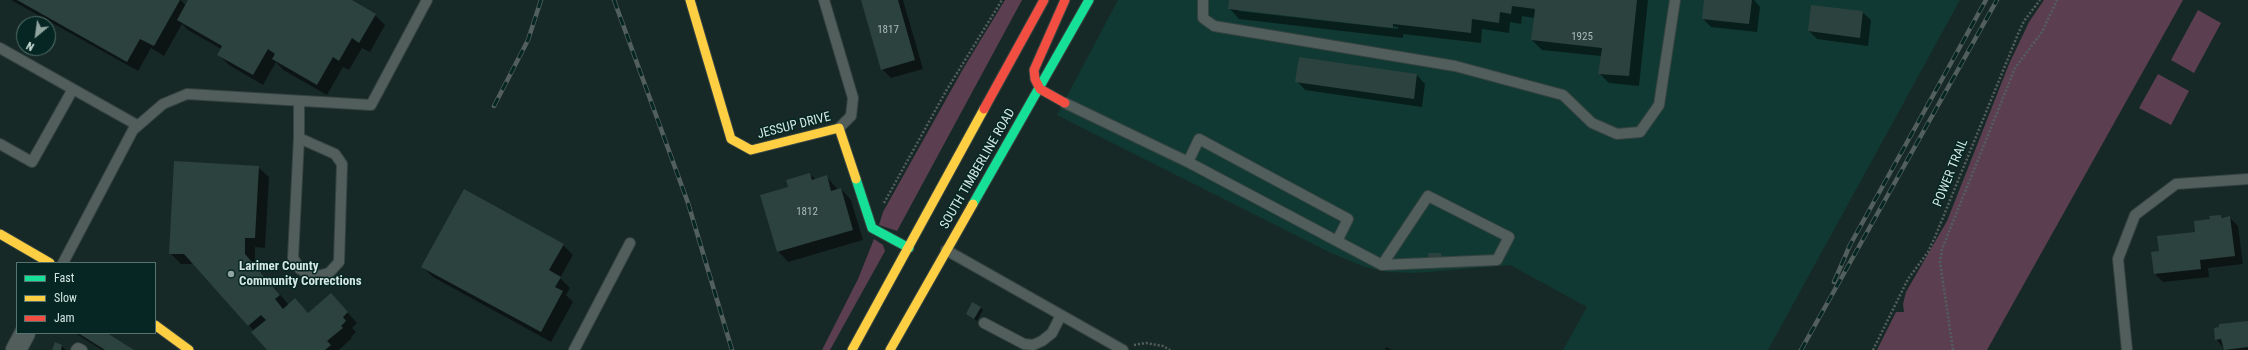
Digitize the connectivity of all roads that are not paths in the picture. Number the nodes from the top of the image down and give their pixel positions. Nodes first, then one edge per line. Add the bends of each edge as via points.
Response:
1 (427, 0) edge
2 (690, 0) edge
3 (824, 0) edge
4 (1044, 0) edge
5 (1065, 0) edge
6 (1089, 0) edge
7 (1203, 0) edge
8 (1675, 0) edge
9 (0, 48) edge
10 (73, 89) junction
11 (1040, 89) junction
12 (299, 101) junction
13 (1065, 103) joint
14 (137, 125) junction
15 (839, 128) junction
16 (299, 138) junction
17 (0, 144) edge
18 (1188, 162) junction
19 (2248, 179) edge
20 (0, 234) edge
21 (1336, 241) junction
22 (630, 243) dead end
23 (909, 248) junction
24 (946, 250) junction
25 (48, 262) edge
26 (63, 262) edge
27 (1382, 265) junction
28 (1061, 316) junction
29 (984, 323) dead end
30 (156, 326) edge
31 (24, 334) edge
32 (1120, 349) edge
33 (16, 350) edge
34 (76, 350) edge
35 (82, 350) edge
36 (189, 350) edge
37 (574, 350) edge
38 (852, 350) edge
39 (890, 350) edge
40 (2127, 350) edge

1 - 12 lane via 371,105
2 - 15 main road, JESSUP DRIVE via 731,139 751,150
3 - 15 lane via 853,98 851,116
4 - 23 main road, SOUTH TIMBERLINE ROAD
5 - 11 main road via 1036,62 1035,78
6 - 11 main road, SOUTH TIMBERLINE ROAD
7 - 8 lane via 1203,18 1214,26 1456,66 1563,95 1592,123 1618,134 1640,132 1659,105
9 - 10 lane
10 - 14 lane
10 - 17 lane via 32,162
11 - 13 main road
11 - 24 main road, SOUTH TIMBERLINE ROAD
12 - 14 lane via 187,94 162,104
12 - 16 lane
13 - 18 lane
14 - 26 lane
15 - 23 main road, JESSUP DRIVE via 872,228
16 - 16 lane via 335,154 342,164 339,262 329,274 314,277 300,269 293,258
18 - 21 lane
18 - 21 lane via 1199,139 1348,218
19 - 40 lane via 2176,184 2135,215 2118,259
20 - 25 main road
21 - 27 lane
22 - 37 lane
23 - 38 main road, SOUTH TIMBERLINE ROAD
24 - 28 lane
24 - 39 main road, SOUTH TIMBERLINE ROAD
27 - 27 lane via 1497,260 1509,236 1428,196
28 - 29 lane via 1052,333 1033,345 1024,344
28 - 32 lane
30 - 36 main road
31 - 33 street
34 - 35 lane

